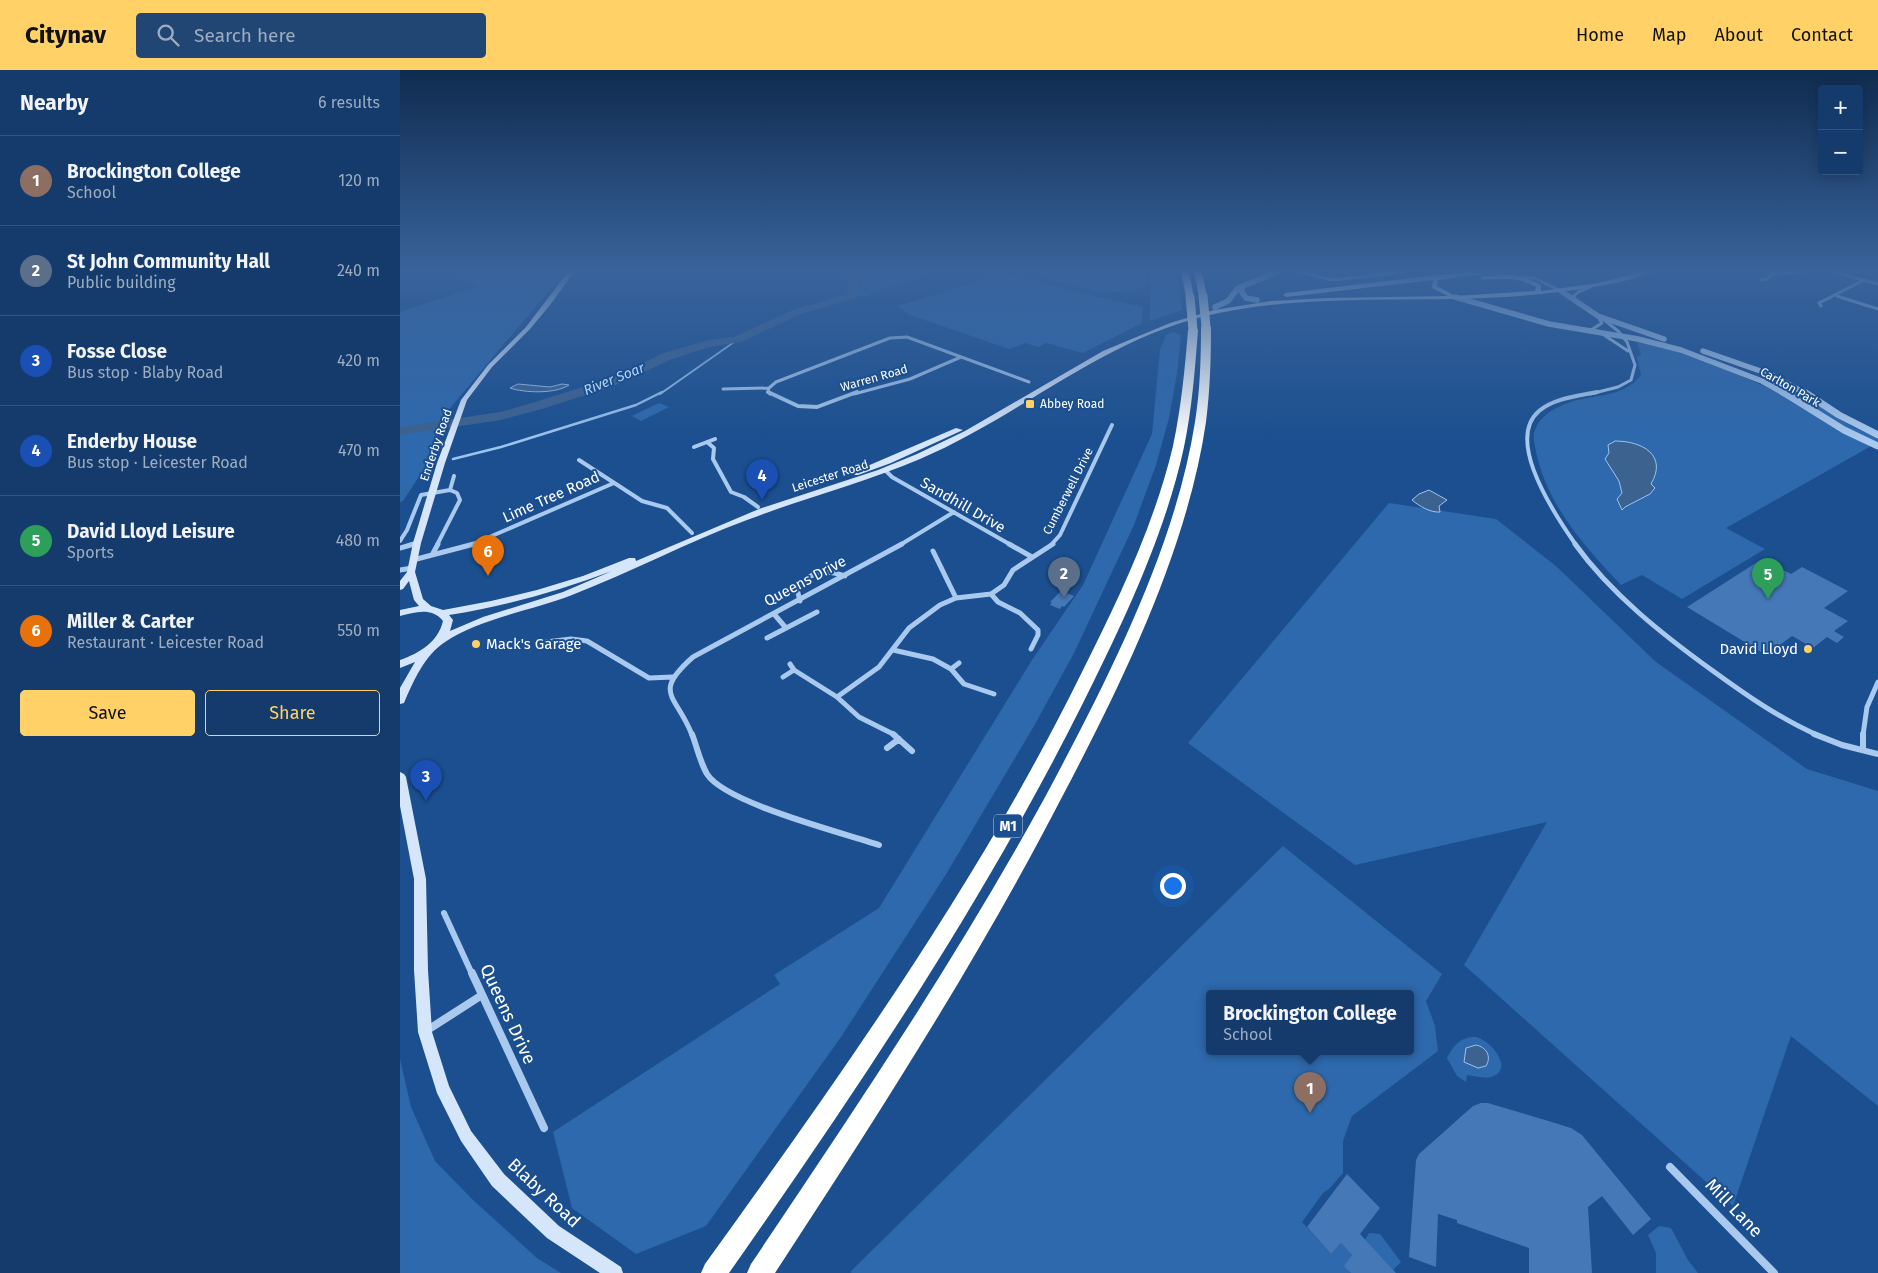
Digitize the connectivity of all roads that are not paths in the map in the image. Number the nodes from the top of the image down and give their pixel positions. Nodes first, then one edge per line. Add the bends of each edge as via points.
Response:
1 (528, 328) edge
2 (1155, 328) edge
3 (1156, 328) edge
4 (1576, 328) edge
5 (1596, 328) edge
6 (1615, 328) edge
7 (1634, 328) edge
8 (1199, 329) joint
9 (1590, 331) junction
10 (1600, 333) junction
11 (1623, 336) junction
12 (1628, 350) junction
13 (961, 357) junction
14 (1766, 376) dead end
15 (1029, 382) dead end
16 (769, 388) junction
17 (723, 389) dead end
18 (1803, 404) junction
19 (1112, 425) dead end
20 (1878, 436) edge
21 (716, 439) dead end
22 (707, 442) junction
23 (1878, 446) edge
24 (694, 447) dead end
25 (579, 460) dead end
26 (885, 470) junction
27 (454, 476) dead end
28 (614, 484) junction
29 (450, 490) junction
30 (433, 493) junction
31 (758, 507) junction
32 (954, 512) junction
33 (692, 533) junction
34 (400, 541) edge
35 (417, 543) junction
36 (400, 548) edge
37 (933, 551) dead end
38 (432, 555) junction
39 (1032, 557) junction
40 (412, 566) junction
41 (400, 570) edge
42 (845, 576) junction
43 (400, 588) edge
44 (991, 594) junction
45 (956, 598) junction
46 (800, 601) junction
47 (428, 609) junction
48 (817, 612) dead end
49 (400, 613) edge
50 (443, 613) junction
51 (774, 614) junction
52 (786, 628) junction
53 (767, 638) dead end
54 (440, 640) junction
55 (546, 642) dead end
56 (1031, 649) dead end
57 (893, 650) junction
58 (427, 651) junction
59 (959, 663) dead end
60 (400, 664) edge
61 (790, 664) dead end
62 (951, 669) junction
63 (794, 670) junction
64 (783, 677) dead end
65 (673, 678) junction
66 (1878, 682) edge
67 (994, 694) dead end
68 (837, 697) junction
69 (400, 700) edge
70 (899, 739) junction
71 (887, 748) dead end
72 (1863, 750) junction
73 (912, 751) dead end
74 (1878, 754) edge
75 (400, 777) edge
76 (404, 815) edge
77 (879, 845) dead end
78 (444, 913) dead end
79 (482, 995) junction
80 (425, 1032) junction
81 (544, 1128) dead end
82 (1670, 1167) dead end
83 (614, 1272) edge
84 (714, 1273) edge
85 (760, 1273) edge
86 (1774, 1273) edge

1 - 30 main road, Enderby Road via 490,366 464,400 448,439
2 - 31 main road, Leicester Road via 1103,348 954,433 888,461
3 - 26 main road, Leicester Road via 1108,351 983,425
4 - 9 street, Carlton Park
5 - 9 street
6 - 11 street
7 - 20 street, Carlton Park via 1772,375
8 - 84 highway, M1 via 1186,406 1167,486 1139,563 1072,711 964,901 890,1018
8 - 85 highway, M1 via 1204,385 1200,423 1180,505 1150,591 1089,729 996,902 937,1000
9 - 10 street, Carlton Park
10 - 11 street, Carlton Park
10 - 12 street
11 - 12 street
11 - 18 street, Carlton Park via 1670,346 1715,362
12 - 72 street via 1636,368 1628,382 1545,406 1526,428 1528,451 1537,479 1559,522 1628,602 1701,662 1781,717 1830,741
13 - 15 street
13 - 16 street via 907,337 895,337 776,382
13 - 16 street, Warren Road via 910,379 866,389 817,407 798,406 773,396 768,392
14 - 18 street
16 - 17 street
18 - 23 street, Carlton Park via 1844,430
19 - 39 street, Cumberwell Drive via 1060,535 1054,544
21 - 22 street
22 - 24 street
22 - 31 street via 714,448 712,459 731,492
25 - 28 street
26 - 32 street, Sandhill Drive
26 - 54 main road, Leicester Road via 762,511 586,586 486,618
27 - 29 street
28 - 33 street via 642,501 667,508
28 - 38 street, Lime Tree Road via 480,542
29 - 30 street
29 - 38 street via 457,493 460,500
30 - 34 street via 421,495
30 - 35 main road, Enderby Road
31 - 33 main road, Leicester Road
32 - 39 street, Sandhill Drive
32 - 42 street, Queens Drive
33 - 50 main road, Leicester Road via 566,585 488,606
35 - 36 street
35 - 40 main road, Enderby Road
37 - 45 street
38 - 40 street, Lime Tree Road
39 - 44 street, Cumberwell Drive
40 - 41 street, Lime Tree Road
40 - 43 main road, Enderby Road
40 - 47 main road, Enderby Road via 419,600
42 - 46 street, Queens Drive
42 - 46 street via 825,571 807,576 797,589
44 - 45 street
44 - 56 street via 998,602 1020,613 1038,630
45 - 57 street via 940,605 909,628
46 - 51 street, Queens Drive
47 - 49 main road
47 - 50 main road
48 - 52 street
50 - 54 main road via 448,620
51 - 52 street
51 - 65 street, Queens Drive via 693,658
52 - 53 street
54 - 58 main road, Leicester Road
55 - 65 street via 586,641 649,678
57 - 62 street via 933,659
57 - 68 street via 879,667
58 - 60 main road
58 - 69 main road
59 - 62 street
61 - 63 street
62 - 67 street via 964,684
63 - 64 street
63 - 68 street
65 - 77 street via 670,696 687,721 707,774 720,787 747,802
66 - 72 street via 1861,724
68 - 70 street via 859,717 892,732
70 - 71 street
70 - 73 street
72 - 74 street
75 - 76 main road, Blaby Road
76 - 80 main road, Blaby Road via 420,880
78 - 79 street, Queens Drive
79 - 80 street
79 - 81 street, Queens Drive
80 - 83 main road, Blaby Road via 442,1088 466,1136 498,1180 553,1232
82 - 86 street, Mill Lane

